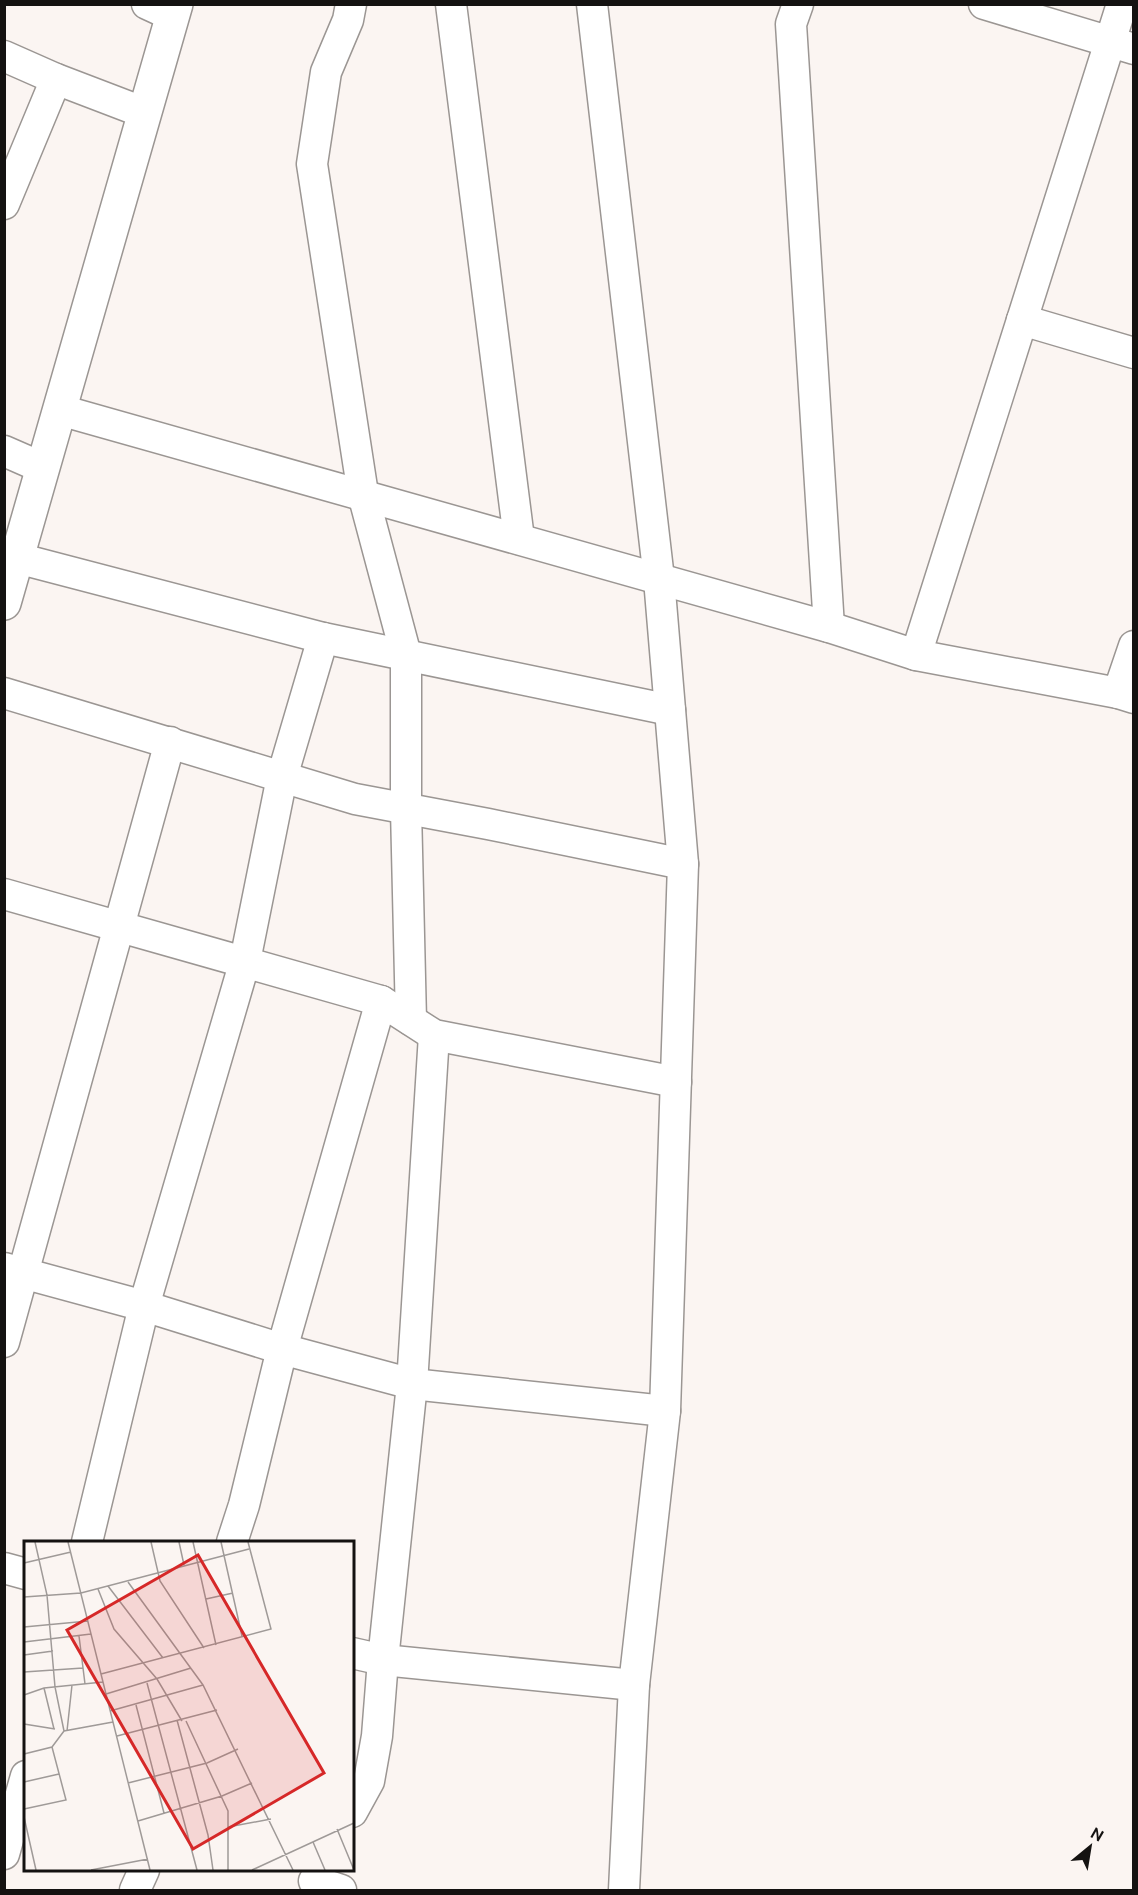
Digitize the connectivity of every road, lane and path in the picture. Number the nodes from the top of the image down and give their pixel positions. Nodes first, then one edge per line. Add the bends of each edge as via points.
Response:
1 (351, 4) edge
2 (451, 4) edge
3 (592, 4) edge
4 (798, 4) edge
5 (1122, 4) edge
6 (1002, 7) edge
7 (166, 8) edge
8 (1122, 45) edge
9 (4, 56) edge
10 (56, 79) junction
11 (145, 113) junction
12 (4, 204) edge
13 (1022, 320) junction
14 (1134, 353) edge
15 (60, 410) junction
16 (4, 451) edge
17 (43, 468) junction
18 (363, 494) junction
19 (519, 539) junction
20 (18, 558) junction
21 (659, 579) junction
22 (4, 603) edge
23 (829, 627) junction
24 (323, 638) junction
25 (1134, 646) edge
26 (406, 655) junction
27 (915, 655) junction
28 (4, 693) edge
29 (1126, 695) edge
30 (670, 710) junction
31 (170, 742) junction
32 (282, 777) junction
33 (406, 809) junction
34 (683, 864) junction
35 (4, 894) edge
36 (119, 925) junction
37 (245, 962) junction
38 (381, 1001) junction
39 (422, 1028) junction
40 (676, 1082) junction
41 (14, 1271) edge
42 (144, 1306) junction
43 (4, 1342) edge
44 (282, 1349) junction
45 (412, 1384) junction
46 (665, 1411) junction
47 (87, 1541) edge
48 (232, 1541) edge
49 (4, 1568) edge
50 (24, 1573) edge
51 (354, 1653) edge
52 (383, 1660) junction
53 (634, 1685) junction
54 (24, 1783) edge
55 (354, 1808) edge
56 (4, 1854) edge
57 (143, 1871) edge
58 (314, 1880) edge
59 (135, 1890) edge
60 (341, 1890) edge
61 (624, 1890) edge

1 - 18 street via 326,72 312,164
2 - 19 street
3 - 21 street
4 - 23 street via 791,24
5 - 8 street
6 - 8 street
7 - 11 main road
8 - 13 street
9 - 10 street
10 - 11 street
10 - 12 street
11 - 15 main road
13 - 14 street
13 - 27 street
15 - 17 main road
15 - 18 street
16 - 17 street
17 - 20 main road
18 - 19 street
18 - 26 street
19 - 21 street
20 - 22 main road
20 - 24 street
21 - 23 street
21 - 30 street
23 - 27 street
24 - 26 street
24 - 32 street
25 - 29 street
26 - 30 street
26 - 33 street
27 - 29 street
28 - 31 street
30 - 34 street
31 - 32 street
31 - 36 street
32 - 33 street via 355,799
32 - 37 street
33 - 34 street
33 - 39 street
34 - 40 street
35 - 36 street
36 - 37 street
36 - 41 street
37 - 38 street
37 - 42 street
38 - 39 street
38 - 44 street
39 - 40 street
39 - 45 street
40 - 46 street
41 - 42 street
41 - 43 street
42 - 44 street
42 - 47 street
44 - 45 street
44 - 48 street
45 - 46 street
45 - 52 street
46 - 53 street
49 - 50 street
51 - 52 street
52 - 53 street
52 - 55 street via 378,1736 369,1781
53 - 61 street
54 - 56 street
57 - 59 street
58 - 60 street

